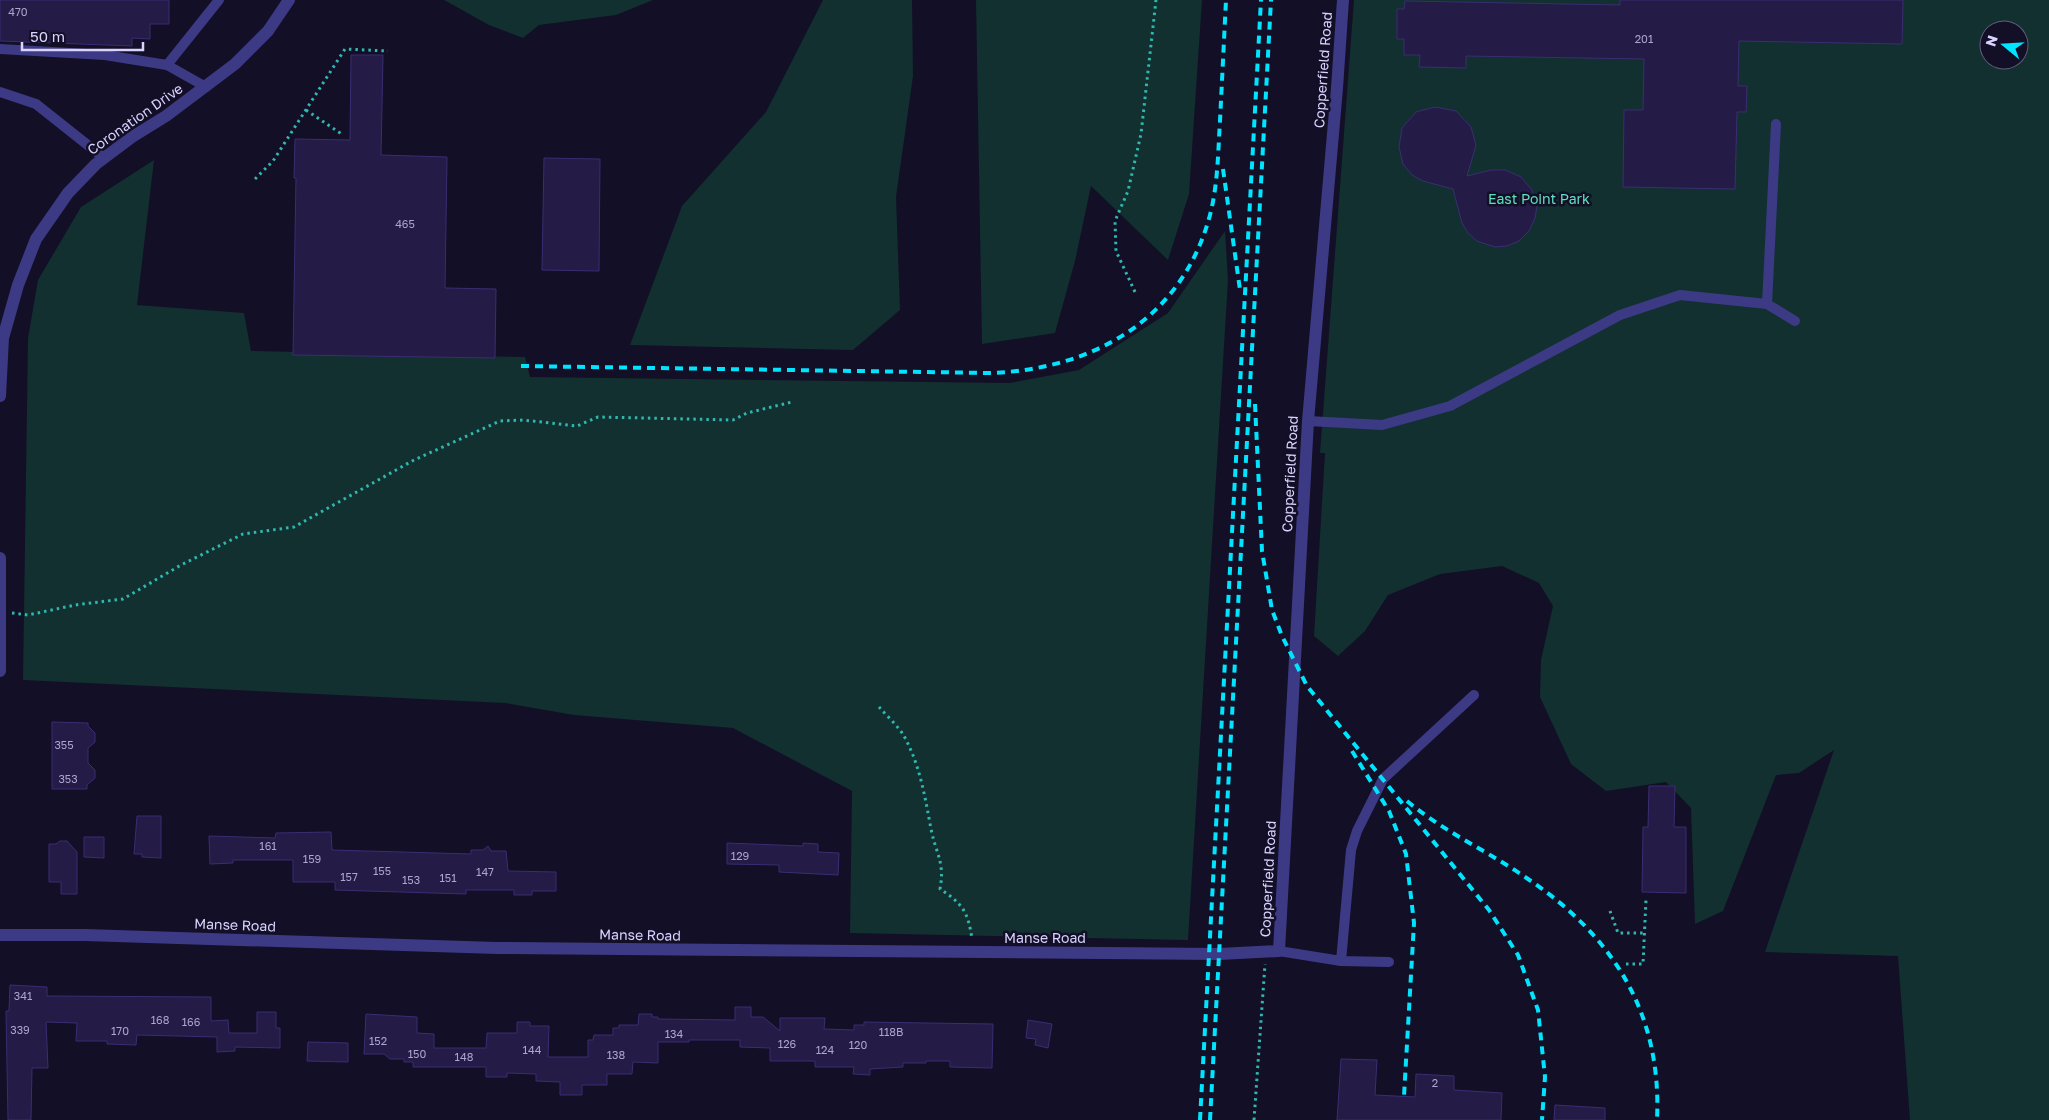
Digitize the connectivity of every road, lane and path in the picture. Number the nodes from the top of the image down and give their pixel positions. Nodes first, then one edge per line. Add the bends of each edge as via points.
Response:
1 (219, 0) edge
2 (289, 0) edge
3 (1156, 0) edge
4 (1343, 0) edge
5 (0, 48) edge
6 (388, 52) dead end
7 (167, 65) junction
8 (206, 87) junction
9 (0, 92) edge
10 (306, 110) junction
11 (1776, 124) dead end
12 (342, 135) dead end
13 (104, 158) junction
14 (255, 179) dead end
15 (1134, 292) dead end
16 (1767, 304) junction
17 (1795, 321) dead end
18 (1, 362) edge
19 (0, 396) edge
20 (792, 402) dead end
21 (1308, 421) junction
22 (0, 558) edge
23 (1, 612) edge
24 (0, 671) edge
25 (1474, 695) dead end
26 (879, 707) dead end
27 (1646, 900) dead end
28 (1610, 910) dead end
29 (1646, 933) junction
30 (0, 935) edge
31 (1266, 951) junction
32 (1279, 951) junction
33 (973, 952) junction
34 (1341, 961) junction
35 (1389, 962) dead end
36 (1626, 964) dead end
37 (1254, 1120) edge

1 - 7 lane
2 - 8 street, Coronation Drive via 268,31
3 - 15 path via 1141,134 1128,191 1115,221 1116,251
4 - 21 street, Copperfield Road
5 - 7 lane via 105,55
6 - 10 path via 346,49
7 - 8 lane
8 - 13 street, Coronation Drive
9 - 13 lane via 36,104
10 - 12 path
10 - 14 path via 273,161
11 - 16 lane
13 - 18 street, Coronation Drive via 68,193 36,239 18,284 3,338
16 - 17 lane
16 - 21 lane via 1680,295 1620,315 1450,406 1382,425
18 - 19 street, Coronation Drive
20 - 23 path via 747,412 733,420 598,418 577,426 500,421 414,460 294,527 243,534 123,599 28,615
21 - 32 street, Copperfield Road
22 - 23 street
23 - 24 street
25 - 34 lane via 1383,779 1356,831 1351,850
26 - 33 path via 904,735 914,759 943,872 940,889 960,902 970,922
27 - 29 path
28 - 29 path via 1618,933
29 - 36 path via 1643,964
30 - 33 street, Manse Road via 497,948
31 - 32 street, Manse Road
31 - 33 street, Manse Road via 1218,954
31 - 37 path
32 - 34 lane
34 - 35 lane

